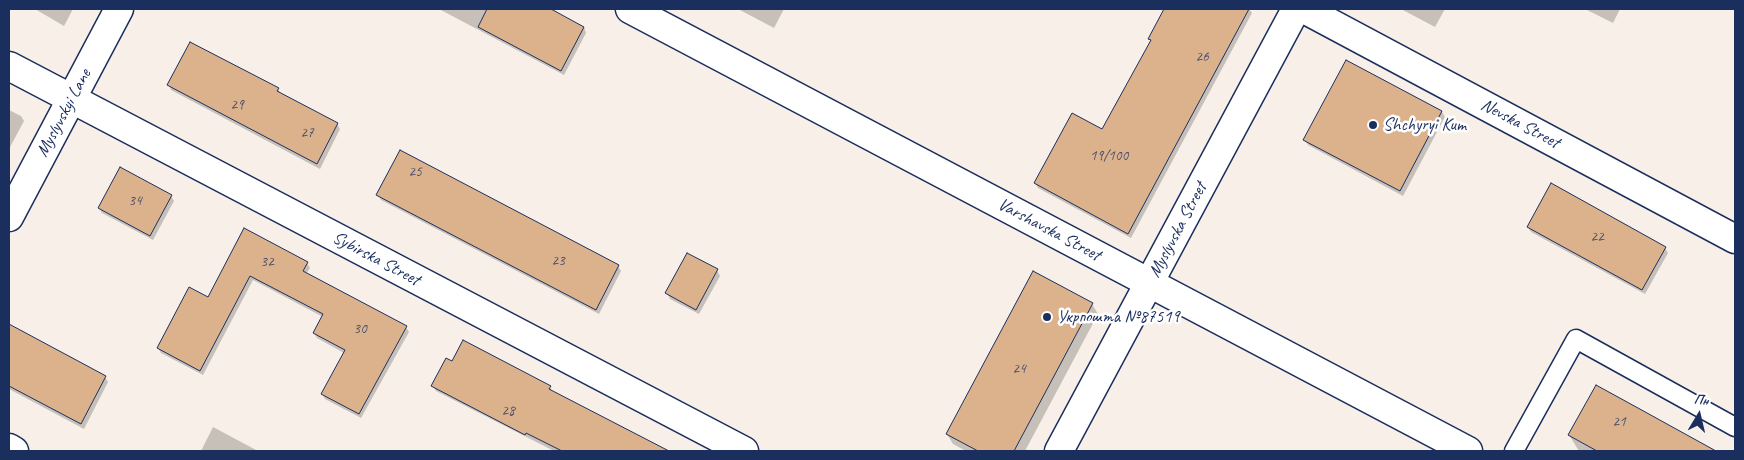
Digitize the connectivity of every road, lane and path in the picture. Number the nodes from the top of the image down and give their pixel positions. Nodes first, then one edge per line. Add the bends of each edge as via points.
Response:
1 (119, 9) edge
2 (630, 9) edge
3 (1296, 9) edge
4 (1304, 9) edge
5 (9, 66) edge
6 (71, 99) junction
7 (9, 217) edge
8 (1735, 239) edge
9 (1149, 283) junction
10 (1735, 427) edge
11 (9, 448) edge
12 (14, 451) edge
13 (744, 451) edge
14 (1059, 451) edge
15 (1468, 451) edge
16 (1514, 451) edge

1 - 6 street, Myslyvskyi Lane
2 - 9 street, Varshavska Street
3 - 9 street, Myslyvska Street
4 - 8 street, Nevska Street
5 - 6 street, Sybirska Street
6 - 7 street, Myslyvskyi Lane
6 - 13 street, Sybirska Street
9 - 14 street, Myslyvska Street
9 - 15 street, Varshavska Street
10 - 16 lane via 1576,338
11 - 12 street

